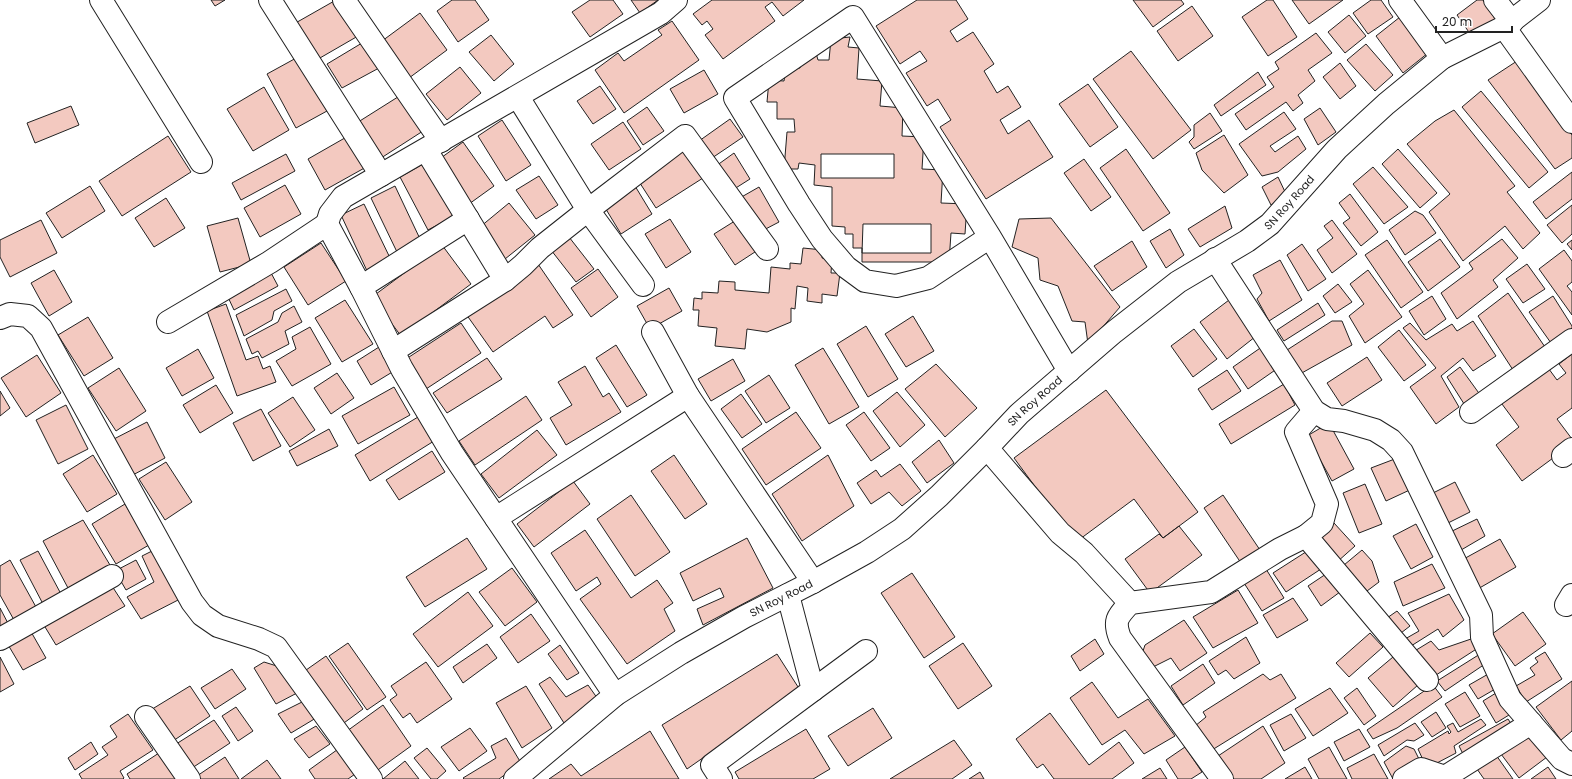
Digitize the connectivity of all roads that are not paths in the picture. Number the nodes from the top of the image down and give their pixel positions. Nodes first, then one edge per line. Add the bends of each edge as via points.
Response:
1 (101, 0) edge
2 (270, 0) edge
3 (344, 0) edge
4 (676, 0) edge
5 (1400, 0) edge
6 (1494, 0) edge
7 (1539, 0) edge
8 (1508, 25) junction
9 (1442, 58) junction
10 (518, 97) junction
11 (1572, 122) edge
12 (433, 145) junction
13 (201, 162) dead end
14 (381, 175) junction
15 (588, 210) junction
16 (468, 219) junction
17 (327, 224) junction
18 (990, 237) junction
19 (766, 249) dead end
20 (1215, 259) junction
21 (504, 280) junction
22 (643, 285) dead end
23 (361, 287) junction
24 (0, 318) edge
25 (168, 322) dead end
26 (653, 332) dead end
27 (1572, 340) edge
28 (393, 351) junction
29 (1069, 371) junction
30 (688, 396) junction
31 (1314, 411) junction
32 (1471, 412) dead end
33 (987, 448) junction
34 (496, 518) junction
35 (1306, 536) junction
36 (112, 576) dead end
37 (813, 582) junction
38 (788, 595) junction
39 (1130, 603) junction
40 (0, 639) edge
41 (866, 651) dead end
42 (1427, 680) dead end
43 (813, 690) junction
44 (615, 694) junction
45 (146, 716) dead end
46 (1531, 723) junction
47 (1572, 764) edge
48 (520, 778) edge
49 (189, 779) edge
50 (371, 779) edge
51 (721, 779) edge
52 (1222, 779) edge
53 (1404, 779) edge

1 - 13 street
2 - 14 street
3 - 12 street
4 - 10 street via 661,13
5 - 9 street
6 - 8 street
7 - 8 street, SN Roy Road
8 - 9 street, SN Roy Road
8 - 11 street
9 - 20 street, SN Roy Road via 1337,149 1270,224 1248,241
10 - 12 street
10 - 15 street
12 - 14 street
12 - 16 street
14 - 17 street via 343,197 330,214
15 - 19 street via 685,136
15 - 21 street
15 - 22 street
16 - 21 street
16 - 23 street
17 - 23 street
17 - 25 street via 270,262
18 - 18 street via 853,17 735,98 822,239 846,266 865,281 896,286 928,278
18 - 29 street
20 - 29 street, SN Roy Road via 1178,282
20 - 31 street
21 - 28 street
23 - 28 street
24 - 50 street via 10,314 28,316 41,328 192,602 202,615 218,626 276,647
26 - 30 street
27 - 32 street
28 - 34 street via 452,453
29 - 33 street, SN Roy Road via 1019,414
30 - 34 street
30 - 37 street
31 - 35 street via 1296,432 1326,504 1322,523
31 - 46 street via 1327,419 1375,430 1391,440 1402,452 1481,615 1482,637 1501,681 1510,699
33 - 37 street, SN Roy Road via 902,529
33 - 39 street via 1060,533 1084,553
34 - 44 street
35 - 39 street via 1280,549 1211,592
35 - 42 street
36 - 40 street
37 - 38 street, SN Roy Road
38 - 43 street
38 - 44 street, SN Roy Road via 681,653
39 - 52 street via 1118,617 1116,627 1120,638
41 - 43 street
43 - 51 street via 712,765
44 - 48 street, SN Roy Road
45 - 49 street
46 - 47 street via 1562,759
46 - 53 street via 1445,777 1421,769

